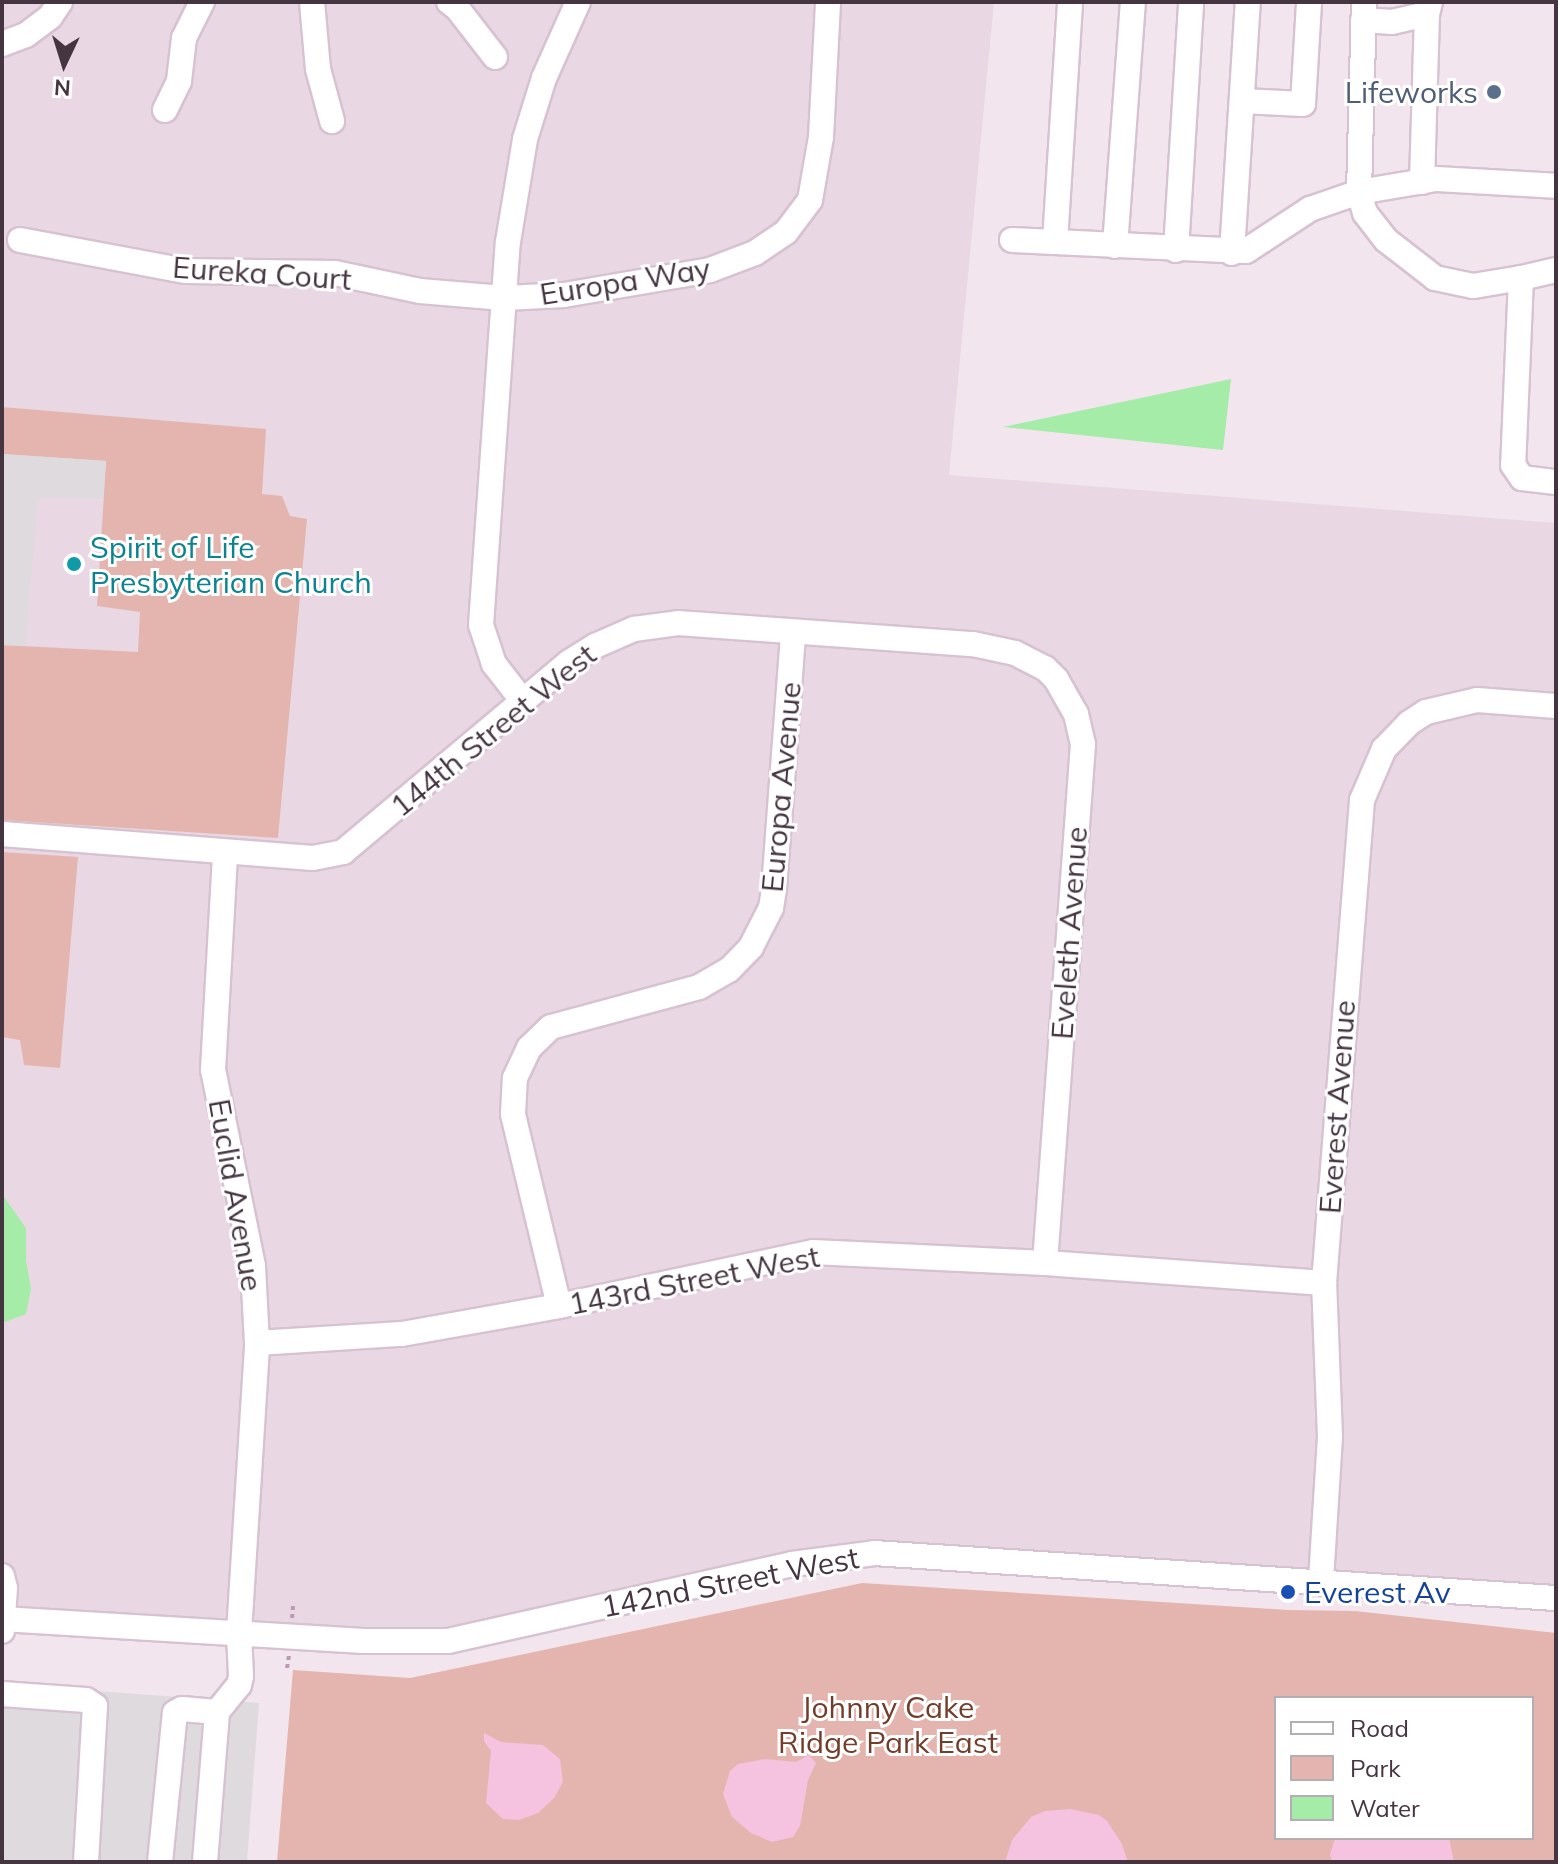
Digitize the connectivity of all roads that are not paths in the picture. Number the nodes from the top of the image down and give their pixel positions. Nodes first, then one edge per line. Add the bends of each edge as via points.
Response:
1 (60, 2) edge
2 (202, 2) edge
3 (312, 2) edge
4 (449, 2) edge
5 (578, 2) edge
6 (828, 2) edge
7 (1070, 2) edge
8 (1133, 2) edge
9 (1191, 2) edge
10 (1248, 2) edge
11 (1309, 2) edge
12 (1428, 8) edge
13 (1364, 11) edge
14 (2, 44) edge
15 (495, 57) dead end
16 (1242, 101) junction
17 (165, 110) dead end
18 (332, 121) dead end
19 (1422, 182) junction
20 (1556, 186) edge
21 (1359, 192) junction
22 (20, 240) dead end
23 (1012, 240) dead end
24 (1055, 242) junction
25 (1115, 246) junction
26 (1176, 250) junction
27 (1232, 253) junction
28 (1556, 270) edge
29 (1521, 278) junction
30 (504, 298) junction
31 (1556, 482) edge
32 (793, 633) junction
33 (995, 647) joint
34 (522, 700) junction
35 (1556, 706) edge
36 (2, 834) edge
37 (225, 853) junction
38 (1045, 1263) junction
39 (1324, 1283) junction
40 (559, 1306) junction
41 (257, 1343) junction
42 (2, 1576) edge
43 (1321, 1580) junction
44 (1556, 1598) edge
45 (2, 1619) edge
46 (2, 1631) edge
47 (239, 1633) junction
48 (2, 1694) edge
49 (217, 1712) junction
50 (86, 1862) edge
51 (160, 1862) edge
52 (205, 1862) edge

1 - 14 street via 26,35
2 - 17 street via 184,38 179,81
3 - 18 street via 318,69
4 - 15 street
5 - 30 street via 544,78 525,139 512,201
6 - 30 street, Europa Way via 821,137 810,200 786,232 755,253 710,270 564,295
7 - 24 street
8 - 25 street
9 - 26 street
10 - 16 street
11 - 16 street via 1303,104
12 - 13 street via 1392,22
12 - 19 street
13 - 21 street
16 - 27 street
19 - 20 street
19 - 21 street
21 - 27 street via 1310,209 1276,235
21 - 29 street via 1365,213 1386,240 1435,278 1473,286
22 - 30 street, Eureka Court via 186,271 335,273 420,291
23 - 24 street
24 - 25 street
25 - 26 street
26 - 27 street
28 - 29 street
29 - 31 street via 1513,465 1522,478
30 - 34 street via 481,625 494,664
32 - 33 street, 144th Street West
32 - 34 street, 144th Street West via 678,623 634,629 595,646
32 - 40 street, Europa Avenue via 774,888 771,908 751,947 729,970 699,987 551,1027 529,1048 515,1078 513,1114
33 - 38 street, Eveleth Avenue via 1032,660 1056,679 1076,714 1083,744
34 - 37 street, 144th Street West via 343,852 313,858
35 - 39 street, Everest Avenue via 1477,700 1438,706 1400,731 1377,759 1362,800
36 - 37 street, 144th Street West
37 - 41 street, Euclid Avenue via 213,1070 253,1266
38 - 39 street, 143rd Street West
38 - 40 street, 143rd Street West via 813,1252
39 - 43 street, Everest Avenue via 1330,1437
40 - 41 street, 143rd Street West via 402,1334
41 - 47 street, Euclid Avenue
42 - 45 street
43 - 44 street, 142nd Street West
43 - 47 street, 142nd Street West via 874,1553 792,1564 448,1641
45 - 46 street
45 - 47 street, 142nd Street West
47 - 49 street, Euclid Avenue via 239,1685
48 - 50 street via 86,1700 95,1706
49 - 51 street via 175,1713
49 - 52 street

